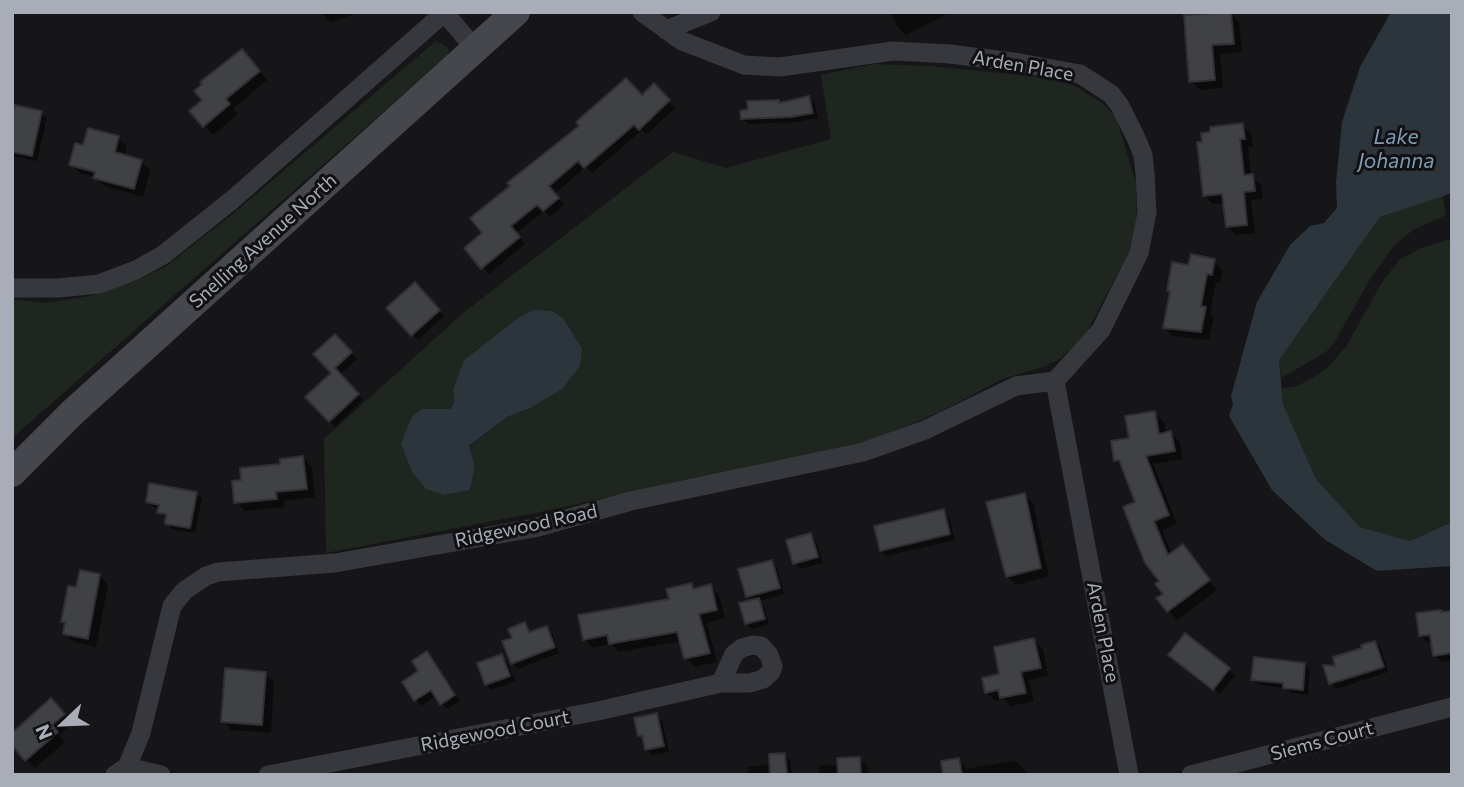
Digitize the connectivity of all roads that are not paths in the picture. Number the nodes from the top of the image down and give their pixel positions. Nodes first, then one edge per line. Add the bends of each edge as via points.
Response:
1 (516, 12) edge
2 (642, 12) edge
3 (711, 12) edge
4 (444, 13) edge
5 (666, 30) junction
6 (475, 49) junction
7 (12, 288) edge
8 (1055, 381) junction
9 (12, 473) edge
10 (721, 683) dead end
11 (1452, 707) edge
12 (121, 771) edge
13 (161, 775) edge
14 (268, 775) edge
15 (1129, 775) edge
16 (1191, 775) edge

1 - 6 street, Snelling Avenue North
2 - 5 street, Arden Place
3 - 5 street
4 - 6 street
4 - 7 street via 163,255 99,284
5 - 8 street, Arden Place via 744,65 779,67 892,51 950,54 1080,74 1111,94 1143,155 1147,213 1139,253 1101,330
6 - 9 street, Snelling Avenue North via 74,411
8 - 12 street, Ridgewood Road via 1016,386 925,430 863,452 631,501 534,528 335,563 206,576 172,606 142,733
8 - 15 street, Arden Place
10 - 14 street, Ridgewood Court
11 - 16 street, Siems Court
12 - 13 street

